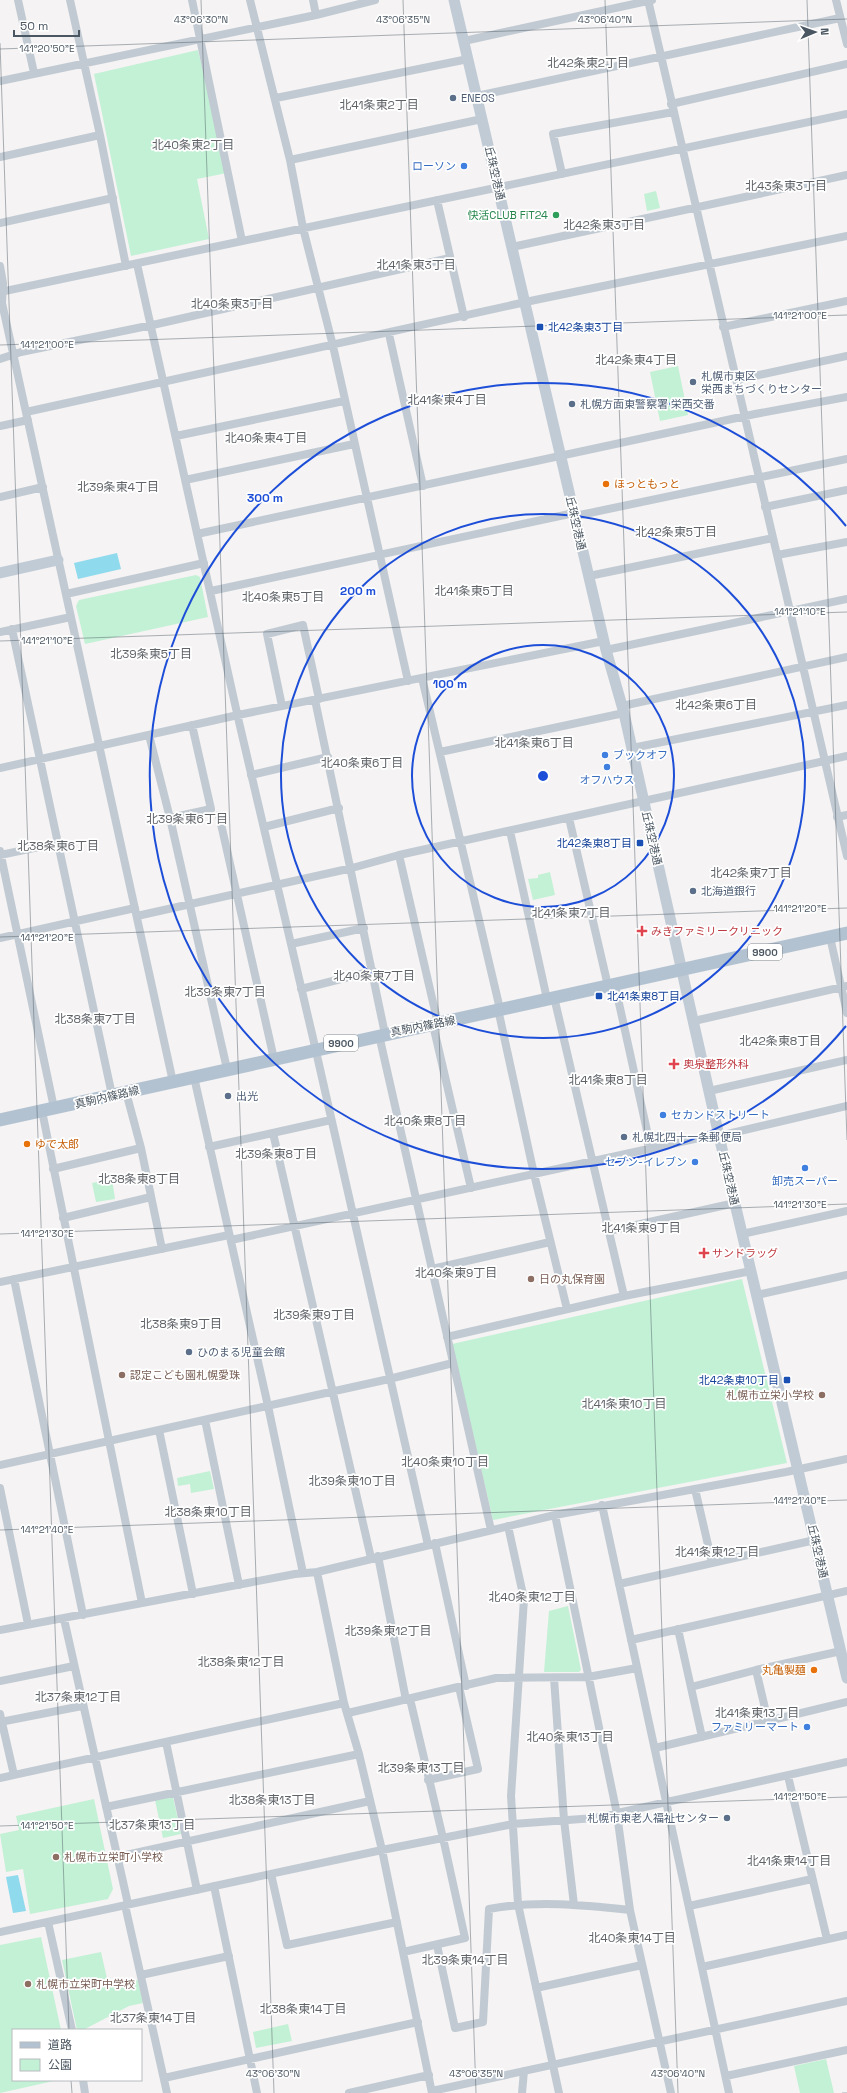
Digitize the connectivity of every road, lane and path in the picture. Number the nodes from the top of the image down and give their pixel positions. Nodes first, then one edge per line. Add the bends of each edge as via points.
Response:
1 (18, 0) edge
2 (70, 0) edge
3 (192, 0) edge
4 (250, 0) edge
5 (313, 0) edge
6 (375, 0) edge
7 (454, 0) edge
8 (649, 0) edge
9 (836, 0) edge
10 (316, 15) junction
11 (840, 18) junction
12 (256, 27) junction
13 (200, 39) junction
14 (464, 41) junction
15 (847, 44) edge
16 (660, 55) junction
17 (468, 58) junction
18 (84, 64) junction
19 (847, 64) edge
20 (34, 73) junction
21 (0, 81) edge
22 (477, 96) junction
23 (276, 98) junction
24 (672, 108) junction
25 (847, 114) edge
26 (482, 119) junction
27 (100, 135) junction
28 (682, 148) junction
29 (0, 157) edge
30 (290, 160) junction
31 (562, 174) junction
32 (847, 175) edge
33 (498, 188) junction
34 (113, 198) junction
35 (437, 200) junction
36 (696, 208) junction
37 (0, 223) edge
38 (303, 228) junction
39 (847, 236) edge
40 (242, 241) junction
41 (512, 246) junction
42 (450, 258) junction
43 (137, 264) junction
44 (709, 265) junction
45 (0, 266) edge
46 (126, 266) junction
47 (319, 288) junction
48 (1, 292) edge
49 (847, 301) edge
50 (525, 304) junction
51 (464, 317) junction
52 (151, 325) junction
53 (723, 327) junction
54 (389, 334) junction
55 (333, 346) junction
56 (14, 355) junction
57 (847, 356) edge
58 (0, 359) edge
59 (736, 380) junction
60 (164, 382) junction
61 (847, 397) edge
62 (344, 401) junction
63 (27, 416) junction
64 (744, 418) junction
65 (0, 426) edge
66 (176, 436) junction
67 (354, 444) junction
68 (560, 456) junction
69 (847, 459) edge
70 (758, 478) junction
71 (185, 480) junction
72 (423, 486) junction
73 (42, 487) junction
74 (847, 490) edge
75 (0, 497) edge
76 (366, 497) junction
77 (765, 507) junction
78 (574, 514) junction
79 (197, 534) junction
80 (773, 538) junction
81 (847, 542) edge
82 (777, 555) junction
83 (380, 556) junction
84 (58, 560) junction
85 (204, 564) junction
86 (0, 573) edge
87 (589, 576) junction
88 (210, 591) junction
89 (66, 594) junction
90 (847, 599) edge
91 (790, 611) junction
92 (71, 617) junction
93 (12, 629) junction
94 (0, 632) edge
95 (605, 646) junction
96 (847, 657) edge
97 (802, 667) junction
98 (422, 678) junction
99 (408, 681) junction
100 (317, 700) junction
101 (847, 705) edge
102 (282, 706) junction
103 (623, 709) junction
104 (813, 712) junction
105 (238, 715) junction
106 (192, 725) junction
107 (149, 735) junction
108 (99, 746) junction
109 (632, 748) junction
110 (440, 752) junction
111 (847, 756) edge
112 (328, 757) junction
113 (41, 759) junction
114 (825, 761) junction
115 (0, 768) edge
116 (251, 775) junction
117 (644, 801) junction
118 (339, 808) junction
119 (219, 815) dead end
120 (847, 815) edge
121 (838, 817) junction
122 (170, 818) junction
123 (569, 818) junction
124 (264, 827) junction
125 (510, 831) junction
126 (461, 842) junction
127 (58, 843) junction
128 (0, 854) edge
129 (400, 855) junction
130 (847, 856) edge
131 (352, 868) junction
132 (276, 885) junction
133 (236, 894) junction
134 (189, 904) junction
135 (136, 912) junction
136 (75, 920) junction
137 (364, 928) junction
138 (847, 933) edge
139 (17, 935) junction
140 (830, 937) junction
141 (0, 938) edge
142 (291, 944) junction
143 (682, 970) junction
144 (373, 972) junction
145 (611, 985) junction
146 (844, 987) edge
147 (301, 989) junction
148 (551, 998) junction
149 (499, 1009) junction
150 (847, 1013) edge
151 (694, 1021) junction
152 (436, 1025) junction
153 (382, 1034) junction
154 (315, 1049) junction
155 (274, 1059) junction
156 (847, 1060) edge
157 (227, 1069) junction
158 (194, 1077) junction
159 (173, 1082) junction
160 (709, 1091) junction
161 (126, 1092) junction
162 (112, 1095) junction
163 (847, 1106) edge
164 (48, 1110) junction
165 (0, 1120) edge
166 (331, 1120) junction
167 (273, 1133) junction
168 (719, 1136) junction
169 (209, 1147) junction
170 (141, 1148) junction
171 (651, 1149) junction
172 (592, 1161) junction
173 (53, 1169) junction
174 (534, 1174) junction
175 (471, 1188) junction
176 (151, 1197) junction
177 (416, 1200) junction
178 (735, 1203) junction
179 (847, 1211) edge
180 (352, 1214) junction
181 (63, 1218) junction
182 (294, 1226) junction
183 (609, 1231) junction
184 (742, 1234) junction
185 (230, 1238) junction
186 (550, 1242) junction
187 (162, 1250) junction
188 (73, 1267) junction
189 (432, 1269) junction
190 (751, 1270) junction
191 (847, 1275) edge
192 (14, 1279) junction
193 (0, 1282) edge
194 (757, 1295) junction
195 (624, 1296) junction
196 (567, 1310) junction
197 (447, 1337) junction
198 (453, 1363) junction
199 (389, 1379) junction
200 (332, 1391) junction
201 (268, 1406) junction
202 (205, 1420) junction
203 (159, 1430) junction
204 (110, 1441) junction
205 (50, 1454) junction
206 (847, 1459) edge
207 (0, 1465) edge
208 (798, 1470) junction
209 (0, 1488) edge
210 (695, 1489) junction
211 (602, 1505) junction
212 (555, 1515) junction
213 (508, 1526) junction
214 (491, 1530) junction
215 (815, 1540) junction
216 (431, 1544) junction
217 (374, 1557) junction
218 (712, 1562) junction
219 (317, 1572) junction
220 (303, 1573) junction
221 (619, 1584) junction
222 (239, 1585) junction
223 (847, 1591) edge
224 (193, 1594) junction
225 (828, 1596) junction
226 (142, 1603) junction
227 (83, 1615) junction
228 (64, 1619) junction
229 (28, 1624) junction
230 (678, 1629) junction
231 (0, 1630) edge
232 (631, 1640) junction
233 (841, 1651) junction
234 (74, 1666) junction
235 (637, 1668) junction
236 (756, 1670) junction
237 (588, 1677) junction
238 (518, 1678) junction
239 (554, 1678) junction
240 (847, 1678) edge
241 (0, 1681) edge
242 (462, 1687) junction
243 (691, 1687) junction
244 (408, 1699) junction
245 (847, 1702) edge
246 (344, 1703) junction
247 (82, 1706) junction
248 (348, 1713) junction
249 (1, 1719) edge
250 (768, 1721) junction
251 (702, 1737) junction
252 (166, 1742) junction
253 (655, 1748) junction
254 (359, 1754) junction
255 (94, 1757) junction
256 (847, 1762) edge
257 (14, 1775) junction
258 (788, 1776) junction
259 (0, 1778) edge
260 (428, 1780) junction
261 (176, 1792) junction
262 (370, 1801) junction
263 (666, 1803) junction
264 (106, 1807) junction
265 (617, 1814) junction
266 (564, 1820) junction
267 (513, 1824) junction
268 (443, 1838) junction
269 (188, 1840) junction
270 (382, 1850) junction
271 (117, 1856) junction
272 (271, 1874) junction
273 (812, 1879) junction
274 (214, 1886) junction
275 (197, 1890) junction
276 (518, 1904) junction
277 (126, 1905) junction
278 (574, 1905) junction
279 (689, 1906) junction
280 (630, 1910) junction
281 (48, 1922) junction
282 (397, 1922) junction
283 (0, 1932) edge
284 (847, 1934) edge
285 (827, 1939) junction
286 (437, 1944) junction
287 (403, 1952) junction
288 (229, 1956) junction
289 (642, 1965) junction
290 (702, 1967) junction
291 (141, 1975) junction
292 (536, 1988) junction
293 (847, 2001) edge
294 (418, 2022) junction
295 (72, 2029) edge
296 (715, 2030) junction
297 (659, 2042) junction
298 (847, 2050) edge
299 (250, 2059) junction
300 (553, 2065) junction
301 (524, 2071) junction
302 (429, 2075) junction
303 (726, 2076) junction
304 (164, 2078) junction
305 (83, 2081) edge
306 (432, 2092) edge
307 (85, 2093) edge
308 (167, 2093) edge
309 (257, 2093) edge
310 (349, 2093) edge
311 (522, 2093) edge
312 (559, 2093) edge
313 (671, 2093) edge
314 (729, 2093) edge

1 - 20 street
2 - 18 street
3 - 13 street
4 - 12 street
5 - 10 street
6 - 10 street
7 - 14 main road, 丘珠空港通
8 - 14 street
8 - 16 street
9 - 11 street
10 - 12 street
11 - 15 street
11 - 16 street
12 - 13 street
12 - 23 street
13 - 18 street
13 - 40 street
14 - 17 main road, 丘珠空港通
16 - 22 street
16 - 24 street
17 - 22 main road, 丘珠空港通
17 - 23 street
18 - 20 street
18 - 27 street
19 - 24 street
20 - 21 street
22 - 26 main road, 丘珠空港通
23 - 30 street
24 - 28 street
24 - 31 street via 554,134
25 - 28 street
26 - 30 street
26 - 33 main road, 丘珠空港通
27 - 29 street
27 - 34 street
28 - 31 street
28 - 36 street
30 - 38 street
31 - 33 street
32 - 36 street
33 - 35 street
33 - 41 main road, 丘珠空港通
34 - 37 street
34 - 46 street
35 - 38 street
35 - 42 street
36 - 41 street
36 - 44 street
38 - 40 street
38 - 47 street
39 - 44 street
40 - 43 street
41 - 50 main road, 丘珠空港通
42 - 47 street
42 - 51 street
43 - 46 street
43 - 52 street
44 - 50 street
44 - 53 street
45 - 48 street via 3,283
46 - 48 street
47 - 52 street
47 - 55 street
48 - 56 street
49 - 53 street
50 - 51 street
50 - 68 main road, 丘珠空港通
51 - 54 street
52 - 56 street
52 - 60 street
53 - 59 street
54 - 55 street
54 - 72 street
55 - 60 street
55 - 62 street
56 - 58 street
56 - 63 street
57 - 59 street
59 - 64 street
60 - 63 street
60 - 66 street
61 - 64 street
62 - 66 street
62 - 67 street
63 - 65 street
63 - 73 street
64 - 68 street
64 - 70 street
66 - 71 street
67 - 71 street
67 - 76 street
68 - 72 street
68 - 78 main road, 丘珠空港通
69 - 70 street
70 - 77 street
70 - 78 street
71 - 79 street
72 - 76 street
73 - 75 street
73 - 84 street
74 - 77 street
76 - 79 street
76 - 83 street
77 - 80 street
78 - 83 street
78 - 87 main road, 丘珠空港通
79 - 85 street
80 - 82 street
80 - 87 street
81 - 82 street
82 - 91 street
83 - 88 street
83 - 99 street
84 - 86 main road
84 - 89 street
85 - 88 street
85 - 89 street
87 - 95 main road, 丘珠空港通
88 - 105 street
89 - 92 street
90 - 91 street
91 - 95 street
91 - 97 street
92 - 93 street
92 - 108 street
93 - 94 street
93 - 113 street
95 - 98 street
95 - 103 main road, 丘珠空港通
96 - 97 street
97 - 103 street
97 - 104 street
98 - 99 street
98 - 110 street
99 - 100 street
100 - 102 street
100 - 102 street via 303,625 267,634
100 - 112 street
101 - 104 street
102 - 105 street
103 - 109 main road, 丘珠空港通
103 - 110 street
104 - 109 street
104 - 114 street
105 - 106 street
105 - 116 street
106 - 107 street
106 - 122 street via 210,809
107 - 108 street
107 - 122 street
108 - 113 street
108 - 135 street
109 - 117 main road, 丘珠空港通
110 - 126 street
111 - 114 street
112 - 116 street
112 - 118 street
113 - 115 street
113 - 127 street
114 - 117 street
114 - 121 street
116 - 124 street
117 - 123 street
117 - 143 main road, 丘珠空港通
118 - 124 street
118 - 131 street
119 - 133 street
120 - 121 street
121 - 130 street
122 - 134 street
123 - 125 street
123 - 145 street
124 - 132 street
125 - 126 street
125 - 148 street
126 - 129 street
126 - 149 street
127 - 128 street
127 - 136 street
128 - 139 street
129 - 131 street
129 - 152 street
131 - 132 street
131 - 137 street
132 - 133 street
132 - 142 street
133 - 134 street
133 - 155 street
134 - 135 street
134 - 157 street
135 - 136 street
135 - 159 street
136 - 139 street
136 - 162 street
137 - 142 street
137 - 144 street
138 - 140 main road, 真駒内篠路線 / 9900
139 - 141 street
139 - 164 street
140 - 143 main road, 真駒内篠路線 / 9900
140 - 146 street
142 - 147 street
143 - 145 main road, 真駒内篠路線 / 9900
143 - 151 main road, 丘珠空港通
144 - 147 street
144 - 153 street
145 - 148 main road, 真駒内篠路線 / 9900
145 - 171 street
146 - 150 street
146 - 151 street
147 - 154 street
148 - 149 main road, 真駒内篠路線 / 9900
148 - 172 street
149 - 152 main road, 真駒内篠路線 / 9900
149 - 174 street
151 - 160 main road, 丘珠空港通
152 - 153 main road, 真駒内篠路線 / 9900
152 - 175 street
153 - 154 main road, 真駒内篠路線 / 9900
153 - 177 street
154 - 155 main road, 真駒内篠路線 / 9900
154 - 166 street
155 - 157 main road, 真駒内篠路線 / 9900
156 - 160 street
157 - 158 main road, 真駒内篠路線 / 9900
158 - 159 main road, 真駒内篠路線 / 9900
158 - 169 street
159 - 161 main road, 真駒内篠路線 / 9900
160 - 168 main road, 丘珠空港通
161 - 162 main road, 真駒内篠路線 / 9900
161 - 170 street
162 - 164 main road, 真駒内篠路線 / 9900
163 - 168 street
164 - 165 main road, 真駒内篠路線 / 9900
164 - 173 street
166 - 167 street
166 - 180 street
167 - 169 street
167 - 182 street
168 - 171 street via 708,1136
168 - 178 main road, 丘珠空港通
169 - 185 street
170 - 173 street
170 - 176 street
171 - 172 street
172 - 174 street
172 - 183 street
173 - 181 street
174 - 175 street
174 - 186 street
175 - 177 street
176 - 181 street
176 - 187 street
177 - 180 street
177 - 189 street
178 - 183 street
178 - 184 main road, 丘珠空港通
179 - 184 street
180 - 182 street
180 - 199 street
181 - 188 street
182 - 185 street
182 - 200 street
183 - 195 street
184 - 190 main road, 丘珠空港通
185 - 187 street
185 - 201 street
186 - 189 street
186 - 196 street
187 - 188 street
188 - 192 street
188 - 204 street
189 - 197 street
190 - 194 main road, 丘珠空港通
190 - 195 street
191 - 194 street
192 - 193 street
192 - 205 street
194 - 208 main road, 丘珠空港通
195 - 196 street
196 - 197 street
197 - 198 street
198 - 199 street
198 - 214 street
199 - 200 street
199 - 216 street
200 - 201 street
200 - 217 street
201 - 202 street
201 - 220 street
202 - 203 street
202 - 222 street
203 - 204 street
203 - 224 street
204 - 205 street
204 - 226 street
205 - 207 street
205 - 227 street
206 - 208 street
208 - 210 street
208 - 215 main road, 丘珠空港通
209 - 229 street
210 - 211 street
210 - 218 street
211 - 212 street
211 - 221 street
212 - 213 street
212 - 237 street
213 - 214 street
213 - 238 street via 524,1599
214 - 216 street
215 - 218 street
215 - 225 main road, 丘珠空港通
216 - 217 street
216 - 242 street
217 - 219 street
217 - 244 street
218 - 221 street
219 - 220 street
219 - 246 street
220 - 222 street
221 - 232 street
222 - 224 street
223 - 225 street
224 - 226 street
225 - 230 street
225 - 233 main road, 丘珠空港通
226 - 227 street
227 - 228 street
228 - 229 street
228 - 234 street
229 - 231 street
230 - 232 street
230 - 243 street
232 - 235 street
233 - 236 street
233 - 240 main road, 丘珠空港通
234 - 241 street
234 - 247 street
235 - 237 street
235 - 253 street
236 - 243 street
236 - 250 street
237 - 239 street
237 - 265 street
238 - 239 street
238 - 242 street via 496,1678
238 - 267 street via 511,1796
239 - 266 street
242 - 244 street
242 - 260 street via 478,1769
243 - 251 street
244 - 248 street
244 - 260 street
245 - 250 street
246 - 248 street
246 - 252 street
247 - 249 street
247 - 255 street
248 - 254 street
249 - 257 street
250 - 251 street
251 - 253 street
252 - 255 street
252 - 261 street
253 - 263 street
254 - 261 street
254 - 262 street
255 - 257 street
255 - 264 street
256 - 258 street
257 - 259 street
258 - 263 street
258 - 273 street
260 - 268 street
261 - 264 street
261 - 269 street
262 - 269 street
262 - 270 street
263 - 265 street
263 - 279 street
264 - 271 street
265 - 266 street
265 - 280 street
266 - 267 street
266 - 278 street
267 - 268 street
267 - 276 street
268 - 270 street
268 - 286 street via 465,1938
269 - 271 street
269 - 275 street
270 - 272 street
270 - 282 street
271 - 277 street
272 - 274 street
272 - 282 street via 287,1945
273 - 279 street
273 - 285 street
274 - 275 street
274 - 288 street
275 - 277 street
276 - 278 street
276 - 286 street via 489,1909 483,2022 455,2028
276 - 292 street
277 - 281 street
277 - 291 street
278 - 280 street
279 - 290 street
280 - 289 street
281 - 283 street
281 - 295 street
282 - 287 street
284 - 285 street
285 - 290 street
286 - 287 street
287 - 294 street
288 - 291 street
288 - 299 street
289 - 292 street
289 - 297 street
290 - 296 street
291 - 304 street
292 - 300 street
293 - 296 street
294 - 299 street
294 - 302 street
296 - 297 street
296 - 303 street
297 - 300 street
297 - 313 street
298 - 303 street
299 - 304 street
299 - 309 street
300 - 301 street
300 - 312 street
301 - 306 street
301 - 311 street
302 - 306 street
302 - 310 street
303 - 314 street
304 - 308 street
305 - 307 street

